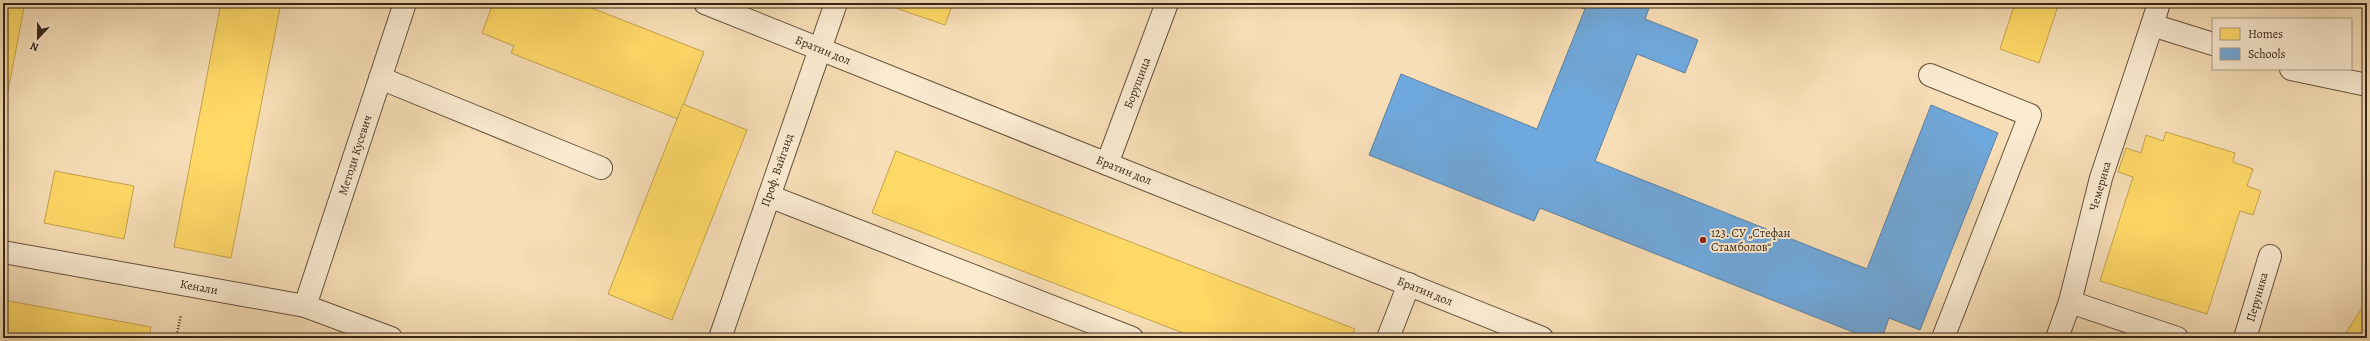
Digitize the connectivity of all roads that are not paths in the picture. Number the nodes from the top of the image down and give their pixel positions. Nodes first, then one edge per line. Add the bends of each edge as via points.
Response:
1 (404, 3) edge
2 (705, 3) edge
3 (836, 3) edge
4 (1167, 3) edge
5 (2159, 3) edge
6 (2152, 25) junction
7 (2212, 44) edge
8 (820, 49) junction
9 (2296, 70) edge
10 (1930, 75) dead end
11 (380, 78) junction
12 (2367, 85) edge
13 (1107, 164) junction
14 (601, 168) dead end
15 (769, 196) junction
16 (3, 252) edge
17 (2270, 256) dead end
18 (1409, 284) junction
19 (2070, 302) junction
20 (305, 306) junction
21 (391, 338) edge
22 (720, 338) edge
23 (1132, 338) edge
24 (1388, 338) edge
25 (1542, 338) edge
26 (1944, 338) edge
27 (2057, 338) edge
28 (2177, 338) edge
29 (2245, 338) edge

1 - 11 street, Методи Кусевич
2 - 8 street, Братин дол
3 - 8 street, Проф. Вайганд
4 - 13 street, Борущица
5 - 6 street, Чемерика
6 - 7 street
6 - 19 street, Чемерика via 2101,178
8 - 13 street, Братин дол
8 - 15 street, Проф. Вайганд
9 - 12 street
10 - 26 street via 2030,115
11 - 14 street
11 - 20 street, Методи Кусевич
13 - 18 street, Братин дол
15 - 22 street, Проф. Вайганд
15 - 23 street
16 - 20 street, Кенали
17 - 29 street, Перуника
18 - 24 street
18 - 25 street, Братин дол
19 - 27 street, Чемерика
19 - 28 street
20 - 21 street, Кенали

